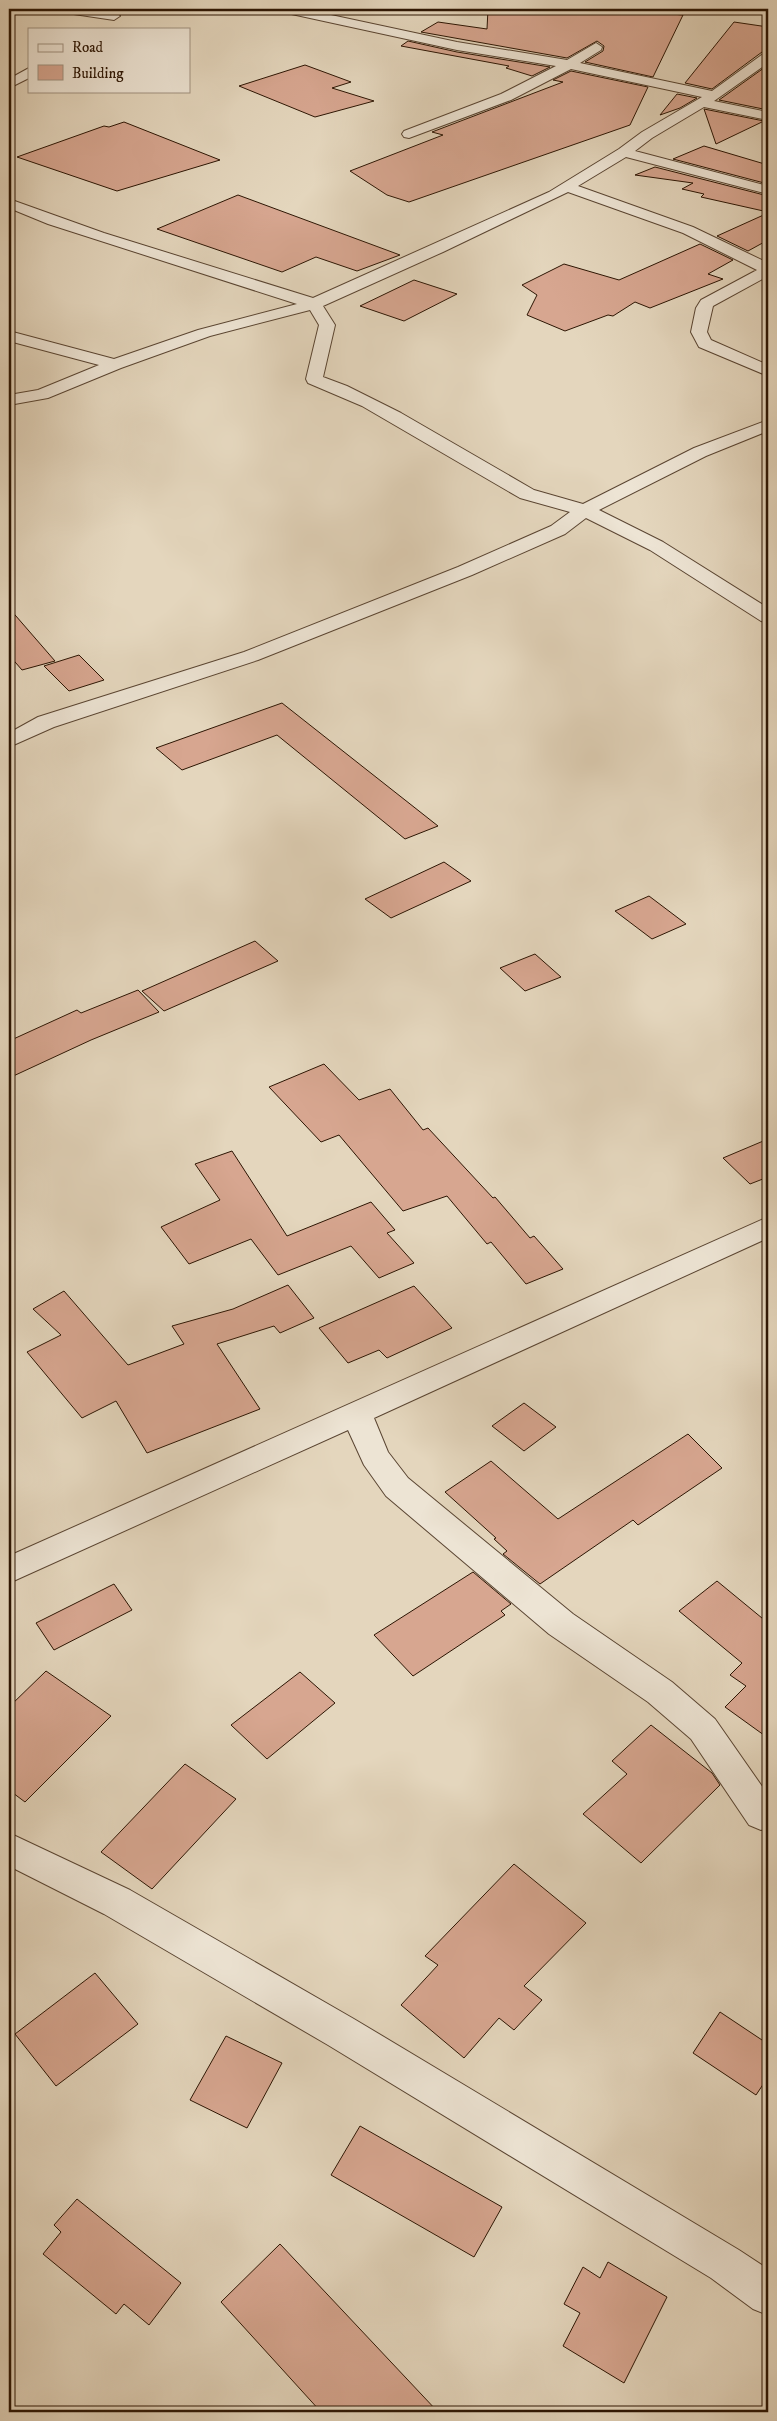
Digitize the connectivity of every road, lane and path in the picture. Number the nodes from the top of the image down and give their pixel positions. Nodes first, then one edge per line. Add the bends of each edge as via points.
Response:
1 (68, 9) edge
2 (126, 9) edge
3 (287, 9) edge
4 (114, 16) junction
5 (96, 28) edge
6 (596, 47) dead end
7 (768, 57) edge
8 (571, 65) junction
9 (28, 73) edge
10 (9, 84) edge
11 (708, 99) junction
12 (768, 116) edge
13 (409, 134) dead end
14 (624, 152) junction
15 (567, 188) junction
16 (768, 190) edge
17 (9, 203) edge
18 (768, 269) edge
19 (314, 304) junction
20 (9, 336) edge
21 (115, 364) junction
22 (768, 371) edge
23 (9, 400) edge
24 (768, 425) edge
25 (584, 511) junction
26 (768, 617) edge
27 (9, 741) edge
28 (768, 1227) edge
29 (357, 1414) junction
30 (9, 1570) edge
31 (761, 1814) dead end
32 (9, 1849) edge
33 (768, 2294) edge

1 - 4 street
2 - 4 street
3 - 8 street via 457,46
4 - 5 street
6 - 8 street
7 - 11 street
8 - 11 street
8 - 13 street via 498,102
9 - 10 street
11 - 12 street
11 - 14 street via 646,135
14 - 15 street
14 - 16 street
15 - 18 street via 688,230
15 - 19 street
17 - 19 street via 111,241
18 - 22 street via 707,303 699,332 705,343
19 - 21 street via 204,334
19 - 25 street via 327,325 314,379 368,403 529,496
20 - 21 street
21 - 23 street via 42,394
24 - 25 street via 700,452
25 - 26 street via 659,545
25 - 27 street via 558,530 251,656 46,722
28 - 29 street
29 - 30 street
29 - 31 street via 375,1458 397,1487 561,1624 660,1692 703,1729
32 - 33 street via 116,1902 341,2032 725,2264

